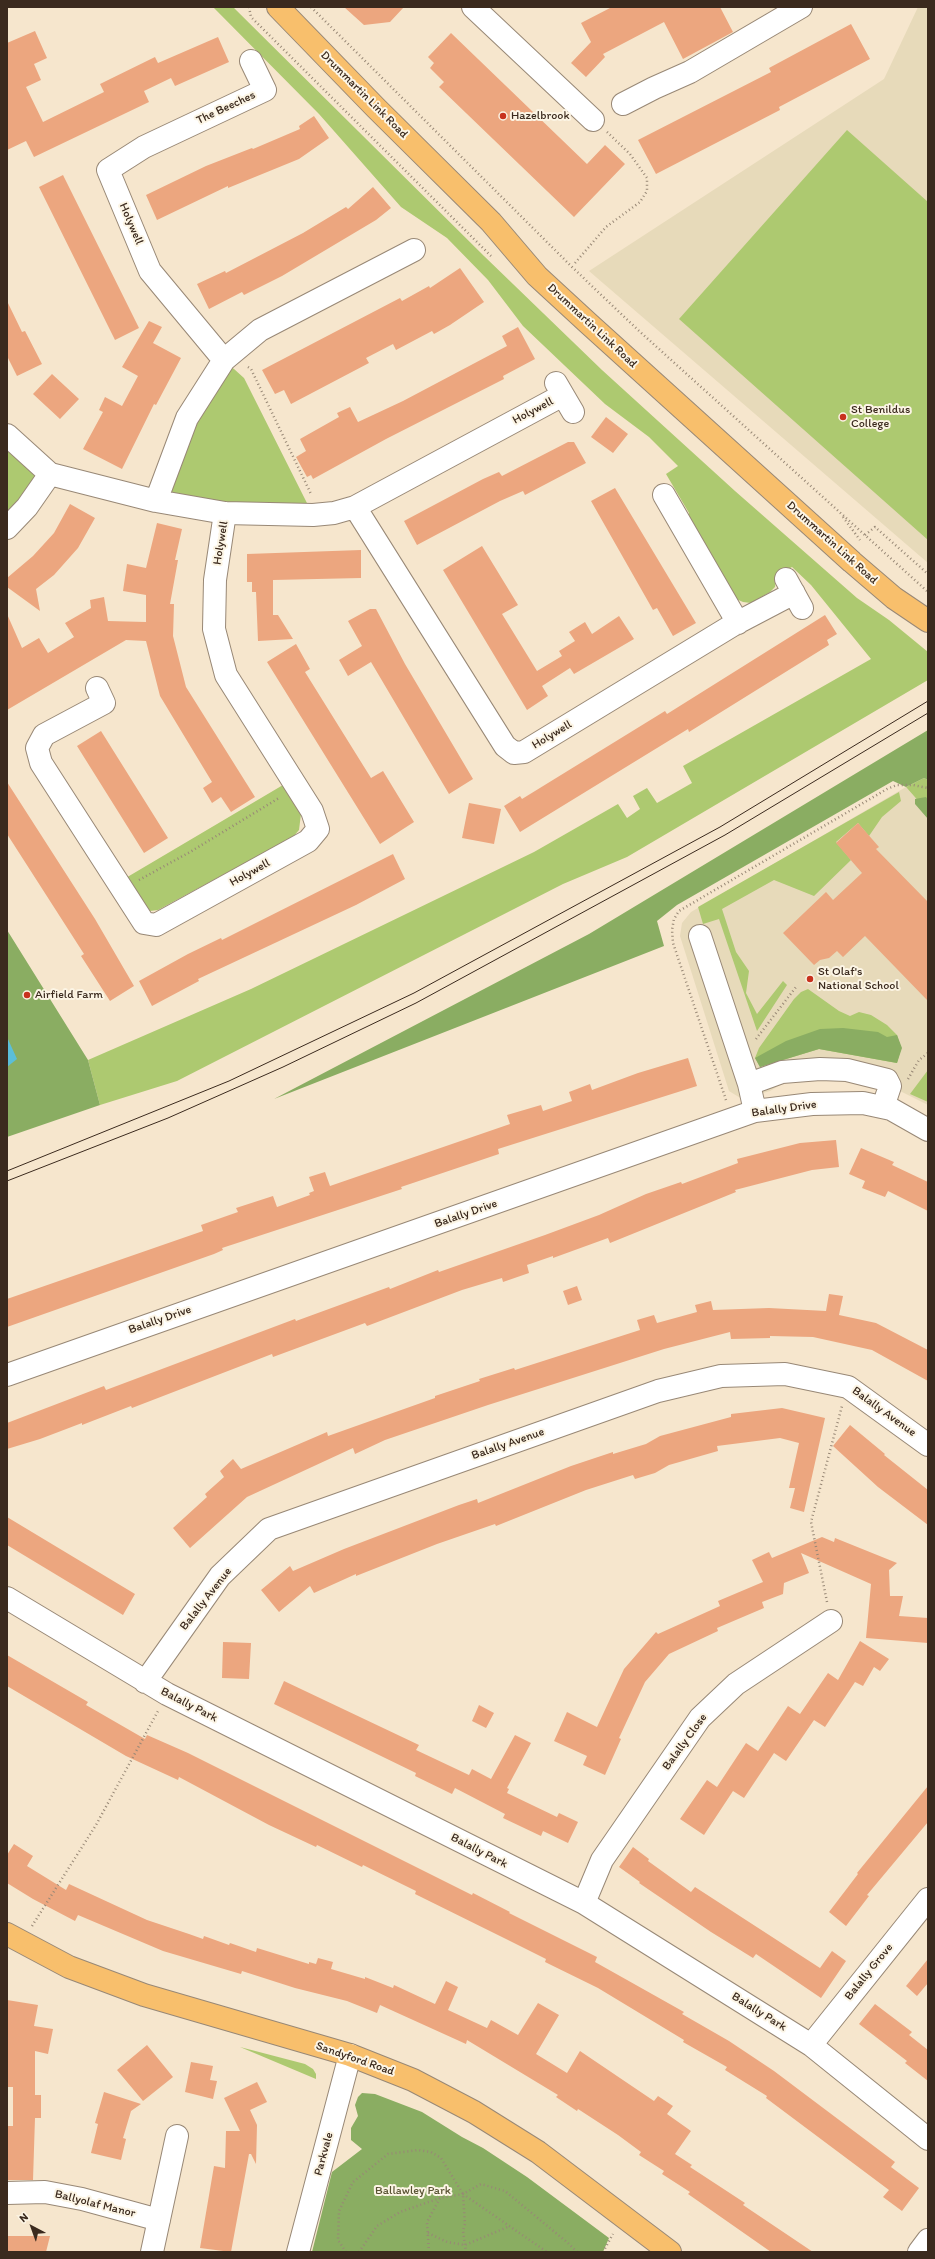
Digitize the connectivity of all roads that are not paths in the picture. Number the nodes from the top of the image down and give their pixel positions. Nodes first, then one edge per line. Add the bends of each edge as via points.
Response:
1 (278, 7) edge
2 (473, 7) edge
3 (801, 7) edge
4 (769, 15) edge
5 (251, 61) dead end
6 (624, 104) dead end
7 (594, 120) road end
8 (180, 130) joint
9 (414, 250) dead end
10 (224, 360) junction
11 (564, 396) dead end
12 (7, 435) edge
13 (50, 474) junction
14 (664, 495) dead end
15 (156, 502) junction
16 (355, 507) junction
17 (225, 513) junction
18 (7, 528) edge
19 (794, 593) dead end
20 (928, 621) edge
21 (738, 623) junction
22 (96, 688) dead end
23 (700, 936) dead end
24 (749, 1084) junction
25 (883, 1107) junction
26 (755, 1111) junction
27 (928, 1130) edge
28 (7, 1375) edge
29 (928, 1444) edge
30 (7, 1598) edge
31 (831, 1621) road end
32 (145, 1682) junction
33 (928, 1899) edge
34 (584, 1904) junction
35 (14, 1938) edge
36 (811, 2045) junction
37 (350, 2055) junction
38 (177, 2136) dead end
39 (928, 2139) edge
40 (7, 2193) edge
41 (159, 2220) junction
42 (928, 2240) edge
43 (152, 2252) edge
44 (298, 2252) edge
45 (670, 2252) edge
46 (919, 2252) edge

1 - 20 main road, Drummartin Link Road via 491,222 537,276 852,562 894,598
2 - 7 street
3 - 4 street
4 - 6 street via 742,44
5 - 8 street, The Beeches via 265,90
8 - 10 street, Holywell via 144,147 108,170 150,271
9 - 10 street via 260,330
10 - 15 street via 187,418
11 - 16 street, Holywell
12 - 13 street, Holywell
13 - 15 street, Holywell
13 - 18 street via 27,507
14 - 21 street
15 - 17 street, Holywell
16 - 17 street, Holywell via 313,515
16 - 21 street, Holywell via 505,746 514,753 524,752
17 - 22 street, Holywell via 215,580 214,629 226,675 312,811 318,829 308,841 156,926 144,924 41,764 37,748 44,735 104,703
19 - 21 street, Holywell
23 - 24 street
24 - 25 street via 782,1072 847,1070 887,1080 890,1086
24 - 26 street
25 - 26 street, Balally Drive via 864,1104 812,1104
25 - 27 street, Balally Drive via 891,1108
26 - 28 street, Balally Drive
29 - 32 street, Balally Avenue via 848,1387 785,1374 721,1376 658,1391 269,1529 220,1576
30 - 32 street, Balally Park
31 - 34 street, Balally Close via 736,1684 700,1718 602,1860
32 - 34 street, Balally Park
33 - 36 street, Balally Grove
34 - 36 street, Balally Park
35 - 37 main road, Sandyford Road via 69,1967 144,1995
36 - 39 street, Balally Park
37 - 44 street, Parkvale
37 - 45 main road, Sandyford Road via 413,2080 511,2134
38 - 41 street
40 - 41 street, Ballyolaf Manor via 45,2192 82,2199
41 - 43 street
42 - 46 street

